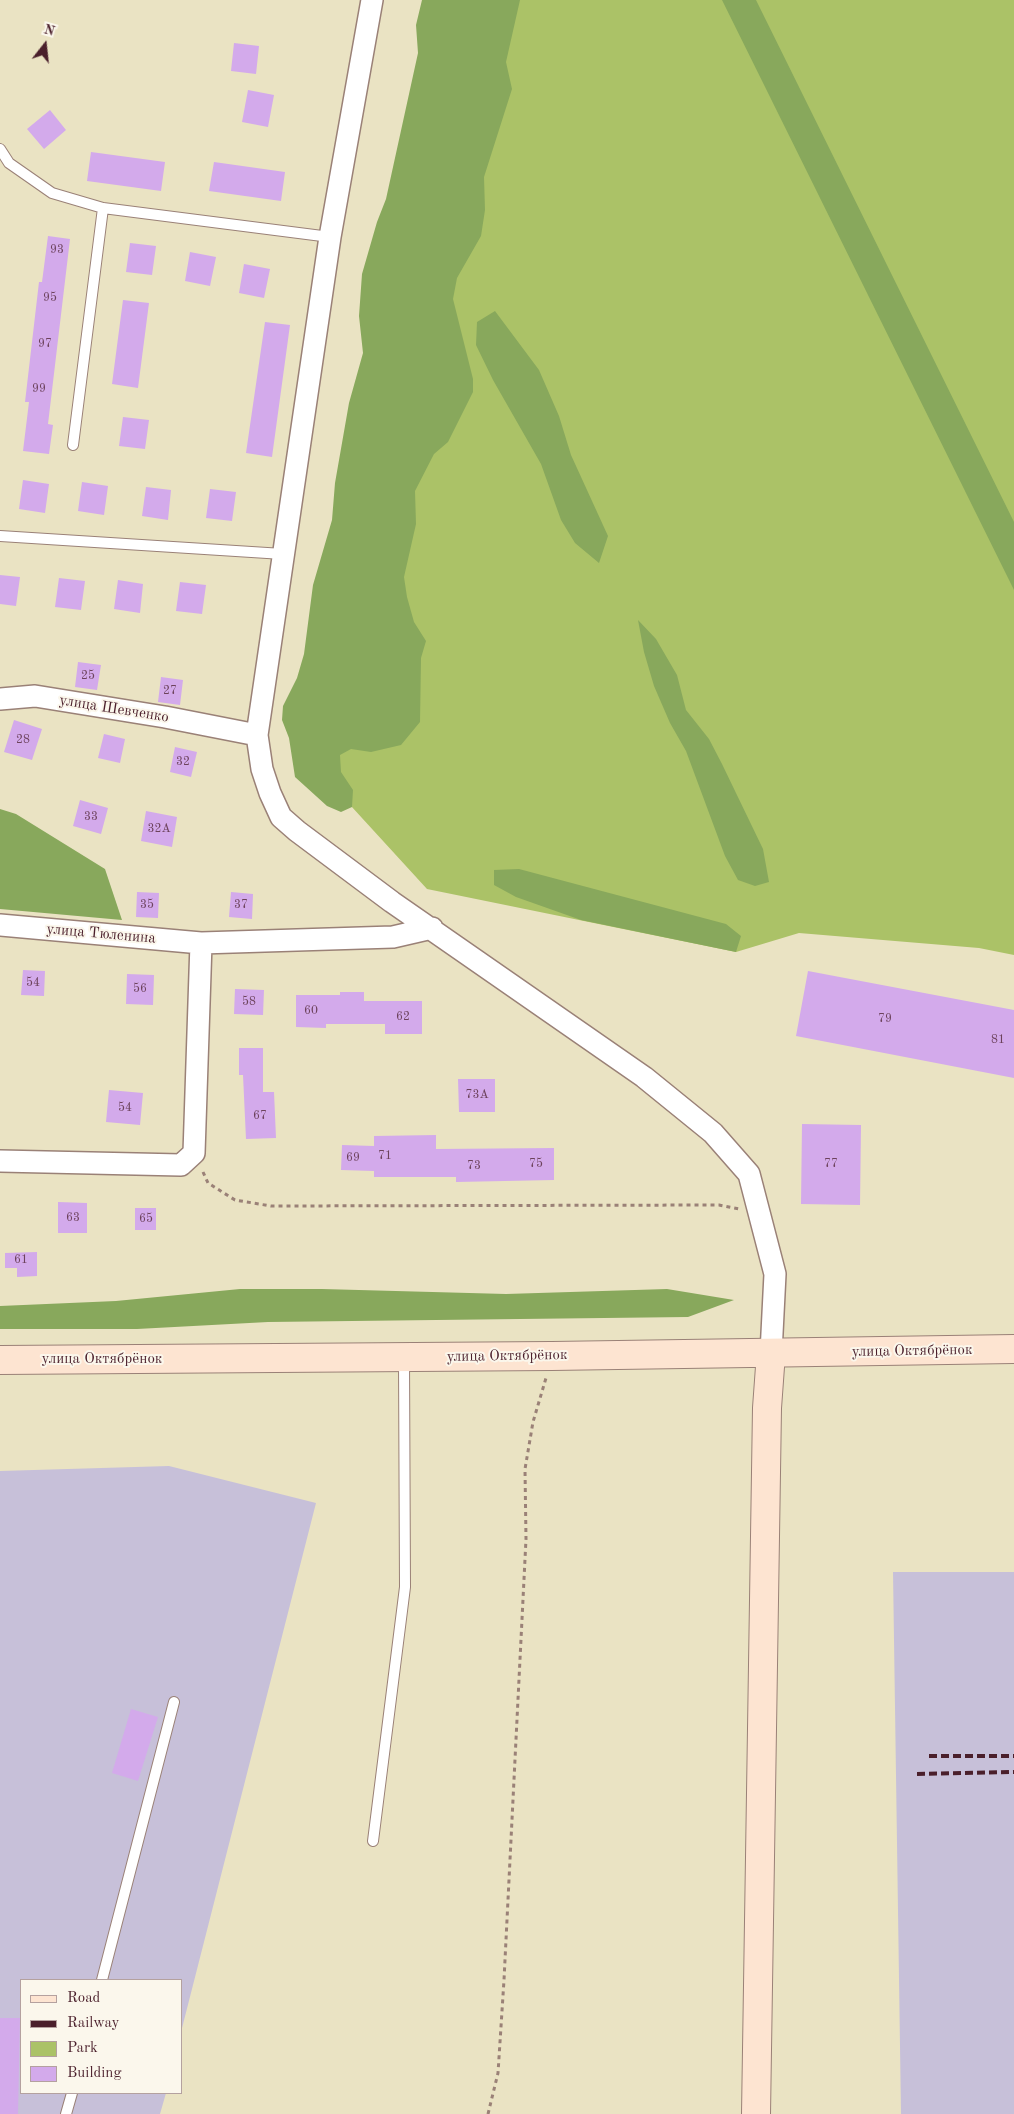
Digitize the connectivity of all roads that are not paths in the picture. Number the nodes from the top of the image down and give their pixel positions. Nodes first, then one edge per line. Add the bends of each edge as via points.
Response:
1 (372, 0) edge
2 (0, 149) edge
3 (103, 208) junction
4 (330, 237) junction
5 (73, 445) dead end
6 (0, 536) edge
7 (283, 554) junction
8 (0, 699) edge
9 (257, 735) junction
10 (0, 925) edge
11 (432, 928) junction
12 (201, 943) junction
13 (0, 1161) edge
14 (1014, 1349) edge
15 (771, 1353) junction
16 (404, 1357) junction
17 (0, 1360) edge
18 (174, 1702) dead end
19 (373, 1841) dead end
20 (102, 1979) edge
21 (72, 2094) edge
22 (66, 2114) edge
23 (756, 2114) edge

1 - 4 street
2 - 3 lane via 9,163 52,193
3 - 4 lane
3 - 5 lane
4 - 7 street
6 - 7 lane
7 - 9 street
8 - 9 street, улица Шевченко via 35,696
9 - 11 street via 262,769 281,817 338,863
10 - 12 street, улица Тюленина
11 - 12 street, улица Тюленина via 393,938
11 - 15 street via 644,1076 713,1133 749,1174 775,1274
12 - 13 street via 194,1153 181,1165
14 - 15 street, улица Октябрёнок
15 - 16 street, улица Октябрёнок
15 - 23 street via 767,1417
16 - 17 street, улица Октябрёнок
16 - 19 lane via 405,1587
18 - 20 lane
21 - 22 lane

